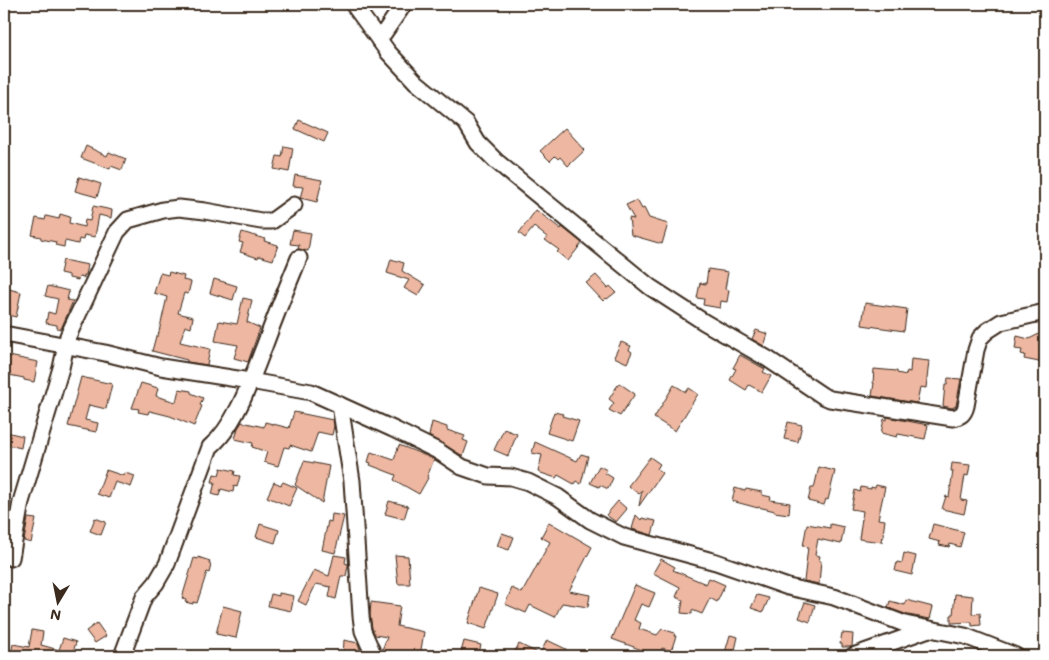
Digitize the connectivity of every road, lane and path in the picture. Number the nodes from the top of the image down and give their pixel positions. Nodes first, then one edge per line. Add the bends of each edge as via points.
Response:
1 (353, 4) edge
2 (404, 4) edge
3 (379, 40) junction
4 (294, 205) dead end
5 (299, 258) dead end
6 (1045, 312) edge
7 (4, 334) edge
8 (66, 345) junction
9 (250, 380) junction
10 (340, 405) junction
11 (10, 558) dead end
12 (929, 629) junction
13 (122, 656) edge
14 (374, 656) edge
15 (854, 656) edge
16 (1016, 656) edge

1 - 3 street
2 - 3 street
3 - 6 street via 416,82 466,124 478,143 496,161 650,286 830,399 960,417 965,413 980,338 1001,322
4 - 8 street via 272,221 179,208 128,220 117,232
5 - 9 street
7 - 8 street
8 - 9 street via 160,367
8 - 11 street via 22,502
9 - 10 street via 310,392
9 - 13 street via 228,428 210,447 167,564 144,597
10 - 12 street via 415,440 462,467 488,476 528,482 624,537 716,562 788,587 834,596 904,624
10 - 14 street via 352,481 363,631
12 - 15 street
12 - 16 street via 965,636

